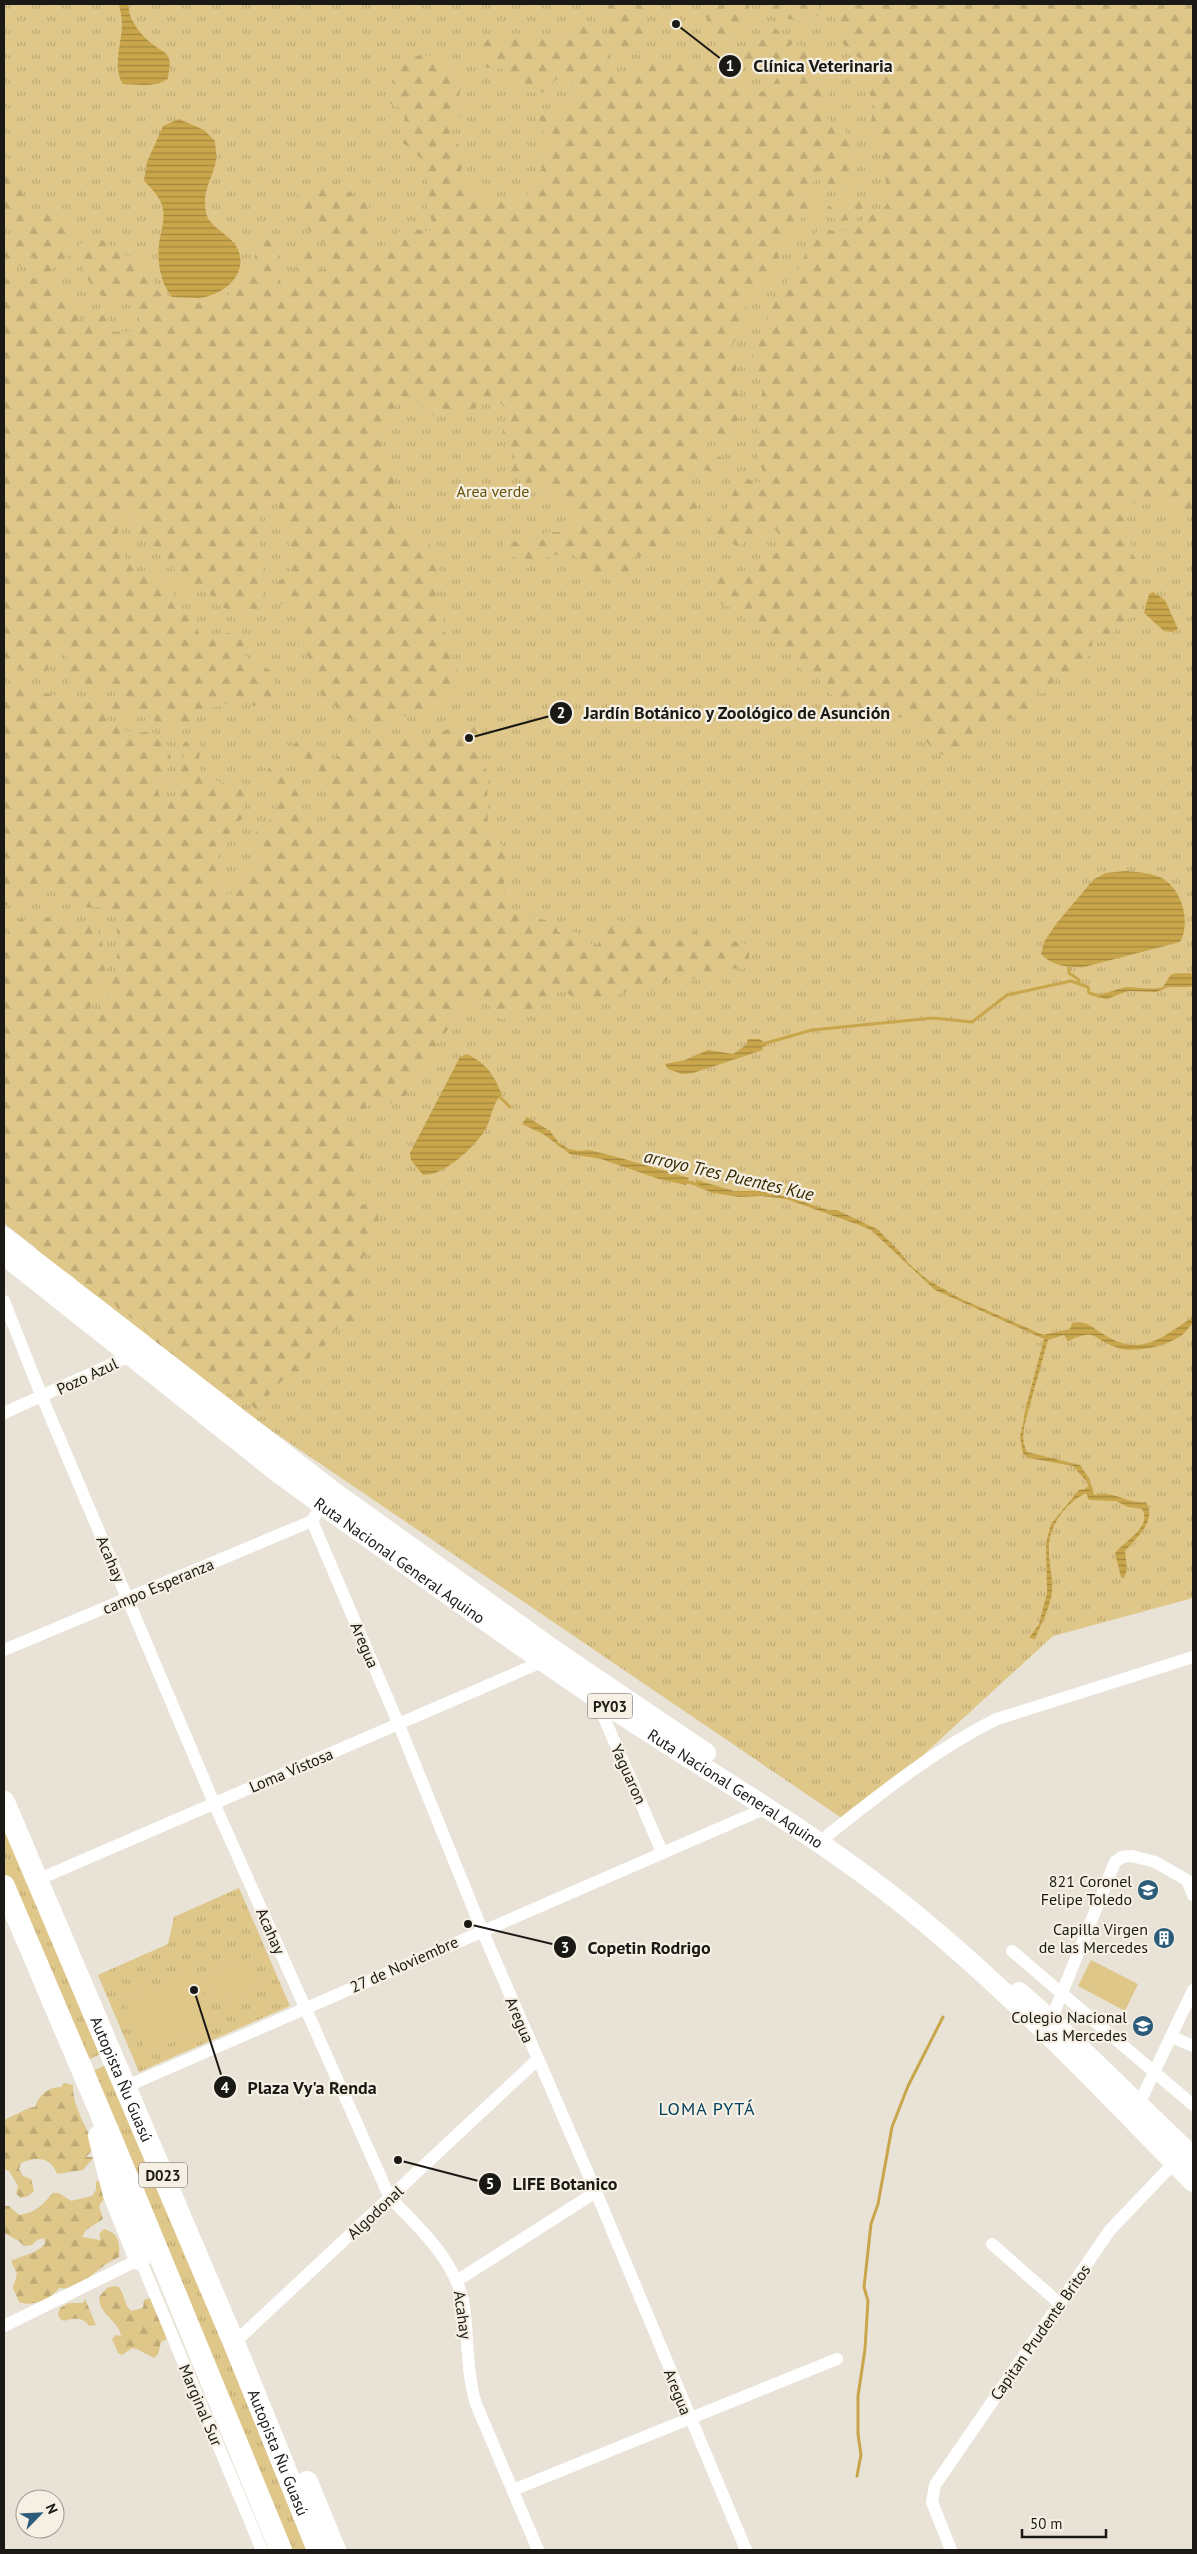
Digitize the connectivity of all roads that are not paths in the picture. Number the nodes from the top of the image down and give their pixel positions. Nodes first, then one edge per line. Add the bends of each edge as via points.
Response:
1 (4, 1237) edge
2 (4, 1255) edge
3 (4, 1301) edge
4 (132, 1355) junction
5 (42, 1397) junction
6 (4, 1413) edge
7 (321, 1505) junction
8 (128, 1598) junction
9 (4, 1650) edge
10 (1193, 1657) edge
11 (544, 1661) junction
12 (595, 1697) junction
13 (399, 1724) junction
14 (4, 1802) edge
15 (214, 1803) junction
16 (766, 1808) junction
17 (828, 1835) junction
18 (662, 1852) junction
19 (1190, 1875) edge
20 (37, 1880) junction
21 (4, 1886) edge
22 (1193, 1895) edge
23 (482, 1930) junction
24 (1012, 1951) dead end
25 (1193, 1990) edge
26 (1061, 1994) junction
27 (305, 2007) junction
28 (1051, 2020) junction
29 (1172, 2037) junction
30 (1193, 2046) edge
31 (537, 2060) junction
32 (1155, 2071) junction
33 (89, 2086) junction
34 (125, 2087) junction
35 (1139, 2104) junction
36 (1193, 2104) edge
37 (1184, 2160) edge
38 (1193, 2182) edge
39 (596, 2192) junction
40 (390, 2198) junction
41 (992, 2244) dead end
42 (140, 2260) junction
43 (458, 2280) junction
44 (1059, 2303) junction
45 (4, 2326) edge
46 (234, 2343) junction
47 (837, 2359) dead end
48 (247, 2375) junction
49 (689, 2418) junction
50 (513, 2490) junction
51 (743, 2549) edge
52 (262, 2550) edge
53 (281, 2550) edge
54 (318, 2550) edge
55 (335, 2550) edge
56 (538, 2550) edge
57 (951, 2550) edge

1 - 7 highway, Ruta Nacional General Aquino / PY03
2 - 4 highway, Ruta Nacional General Aquino / PY03
3 - 5 street, Acahay
4 - 5 street, Pozo Azul
4 - 7 highway, Ruta Nacional General Aquino / PY03
5 - 6 street, Pozo Azul
5 - 8 street, Acahay
7 - 8 street, campo Esperanza
7 - 11 highway, Ruta Nacional General Aquino / PY03
7 - 13 street, Aregua
7 - 17 highway, Ruta Nacional General Aquino / PY03 via 554,1650
8 - 9 street, campo Esperanza
8 - 15 street, Acahay
10 - 17 street via 997,1719 885,1790
11 - 12 highway, Ruta Nacional General Aquino / PY03
11 - 13 street, Loma Vistosa
12 - 16 highway, Ruta Nacional General Aquino / PY03
12 - 18 street, Yaguaron
13 - 15 street, Loma Vistosa
13 - 23 street, Aregua
14 - 20 highway, Autopista Ñu Guasú / D023
15 - 20 street, Loma Vistosa
15 - 27 street, Acahay
16 - 18 street, 27 de Noviembre
16 - 37 highway, Ruta Nacional General Aquino / PY03 via 880,1887 956,1950
17 - 28 highway, Ruta Nacional General Aquino / PY03 via 926,1908
18 - 23 street, 27 de Noviembre
19 - 22 street
19 - 26 street via 1132,1856 1115,1862
20 - 34 highway, Autopista Ñu Guasú / D023
21 - 33 highway, Autopista Ñu Guasú / D023
23 - 27 street, 27 de Noviembre
23 - 31 street, Aregua
24 - 26 street
25 - 29 street
26 - 28 street
26 - 32 street
27 - 34 street, 27 de Noviembre
27 - 40 street, Acahay
28 - 35 highway, Ruta Nacional General Aquino / PY03
29 - 30 street
29 - 32 street
31 - 39 street, Aregua
31 - 40 street, Algodonal
32 - 35 street
32 - 36 street
33 - 42 highway via 114,2195
33 - 53 highway, Autopista Ñu Guasú / D023
34 - 46 highway, Autopista Ñu Guasú / D023
35 - 37 highway, Ruta Nacional General Aquino / PY03
37 - 38 highway, Ruta Nacional General Aquino / PY03
37 - 44 street, Capitan Prudente Britos via 1110,2230
39 - 43 street
39 - 49 street, Aregua
40 - 43 street, Acahay via 425,2235
40 - 46 street, Algodonal
41 - 44 street
42 - 45 street
42 - 52 street, Marginal Sur
43 - 50 street, Acahay via 466,2312 470,2386
44 - 57 street, Capitan Prudente Britos via 935,2485 932,2502
46 - 48 highway, Autopista Ñu Guasú / D023
47 - 49 street
48 - 54 highway, Autopista Ñu Guasú / D023
48 - 55 highway via 278,2415
49 - 50 street
49 - 51 street, Aregua
50 - 56 street, Acahay

